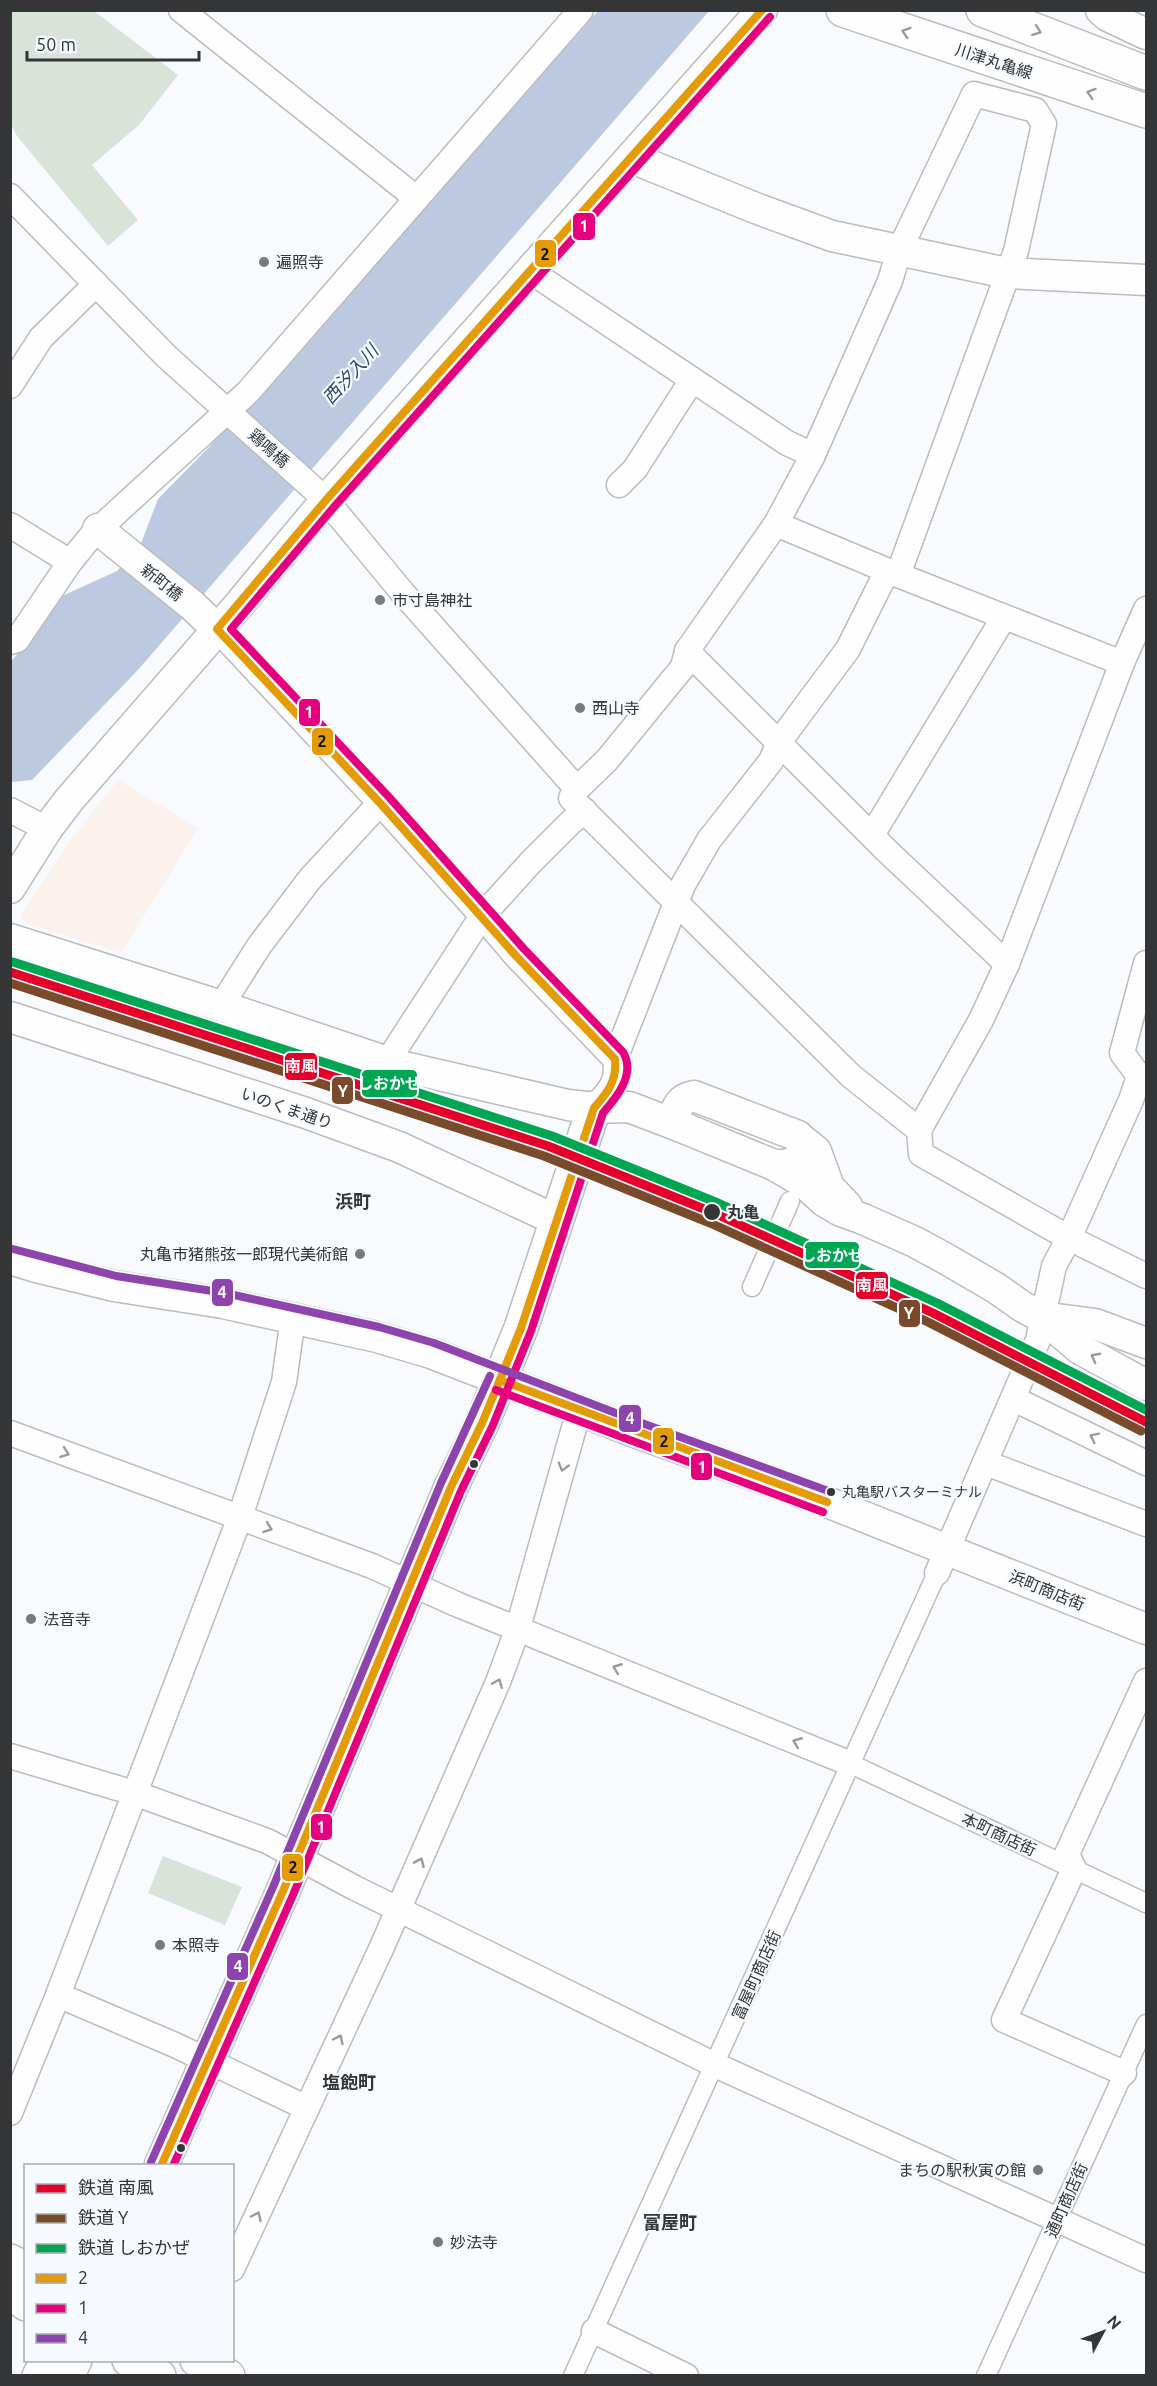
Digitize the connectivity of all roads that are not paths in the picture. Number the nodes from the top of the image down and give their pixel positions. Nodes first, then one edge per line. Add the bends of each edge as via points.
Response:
1 (181, 10) edge
2 (581, 10) edge
3 (762, 10) edge
4 (843, 10) edge
5 (983, 10) edge
6 (1101, 10) edge
7 (1146, 34) edge
8 (1146, 73) edge
9 (1146, 111) edge
10 (632, 158) junction
11 (10, 196) edge
12 (416, 198) junction
13 (899, 251) junction
14 (530, 271) junction
15 (1007, 273) junction
16 (1146, 280) edge
17 (96, 284) junction
18 (692, 380) junction
19 (10, 387) edge
20 (228, 411) junction
21 (813, 455) junction
22 (619, 485) dead end
23 (318, 493) junction
24 (776, 524) junction
25 (10, 525) edge
26 (98, 529) junction
27 (70, 562) junction
28 (892, 573) junction
29 (1146, 609) edge
30 (1004, 617) junction
31 (217, 629) junction
32 (10, 642) edge
33 (687, 651) junction
34 (1122, 663) junction
35 (779, 742) junction
36 (581, 800) junction
37 (380, 803) junction
38 (10, 810) edge
39 (47, 829) junction
40 (872, 835) junction
41 (10, 888) edge
42 (676, 902) junction
43 (482, 916) junction
44 (10, 939) edge
45 (1146, 963) edge
46 (1007, 964) junction
47 (221, 1006) junction
48 (10, 1017) edge
49 (615, 1059) junction
50 (387, 1062) junction
51 (694, 1096) junction
52 (594, 1108) junction
53 (679, 1126) junction
54 (919, 1130) junction
55 (802, 1140) junction
56 (774, 1165) junction
57 (790, 1201) dead end
58 (863, 1219) junction
59 (556, 1220) junction
60 (1069, 1238) junction
61 (10, 1258) edge
62 (1146, 1276) edge
63 (752, 1287) dead end
64 (1042, 1317) junction
65 (293, 1318) junction
66 (1146, 1342) edge
67 (490, 1376) junction
68 (1146, 1385) edge
69 (1014, 1399) junction
70 (579, 1410) junction
71 (10, 1433) edge
72 (986, 1463) junction
73 (1146, 1463) edge
74 (240, 1517) junction
75 (1146, 1524) edge
76 (942, 1561) junction
77 (412, 1584) junction
78 (519, 1628) junction
79 (1146, 1629) edge
80 (1146, 1681) edge
81 (10, 1756) edge
82 (851, 1764) junction
83 (134, 1793) junction
84 (297, 1856) junction
85 (1074, 1869) junction
86 (1146, 1904) edge
87 (399, 1909) junction
88 (58, 1995) junction
89 (1146, 2024) edge
90 (208, 2062) junction
91 (715, 2065) junction
92 (1124, 2073) junction
93 (307, 2108) junction
94 (10, 2113) edge
95 (162, 2164) edge
96 (1057, 2219) junction
97 (1146, 2260) edge
98 (10, 2261) edge
99 (234, 2265) edge
100 (24, 2269) edge
101 (10, 2291) edge
102 (24, 2302) edge
103 (594, 2331) junction
104 (47, 2362) edge
105 (74, 2362) edge
106 (131, 2362) edge
107 (199, 2362) edge
108 (39, 2376) edge
109 (67, 2376) edge
110 (159, 2376) edge
111 (228, 2376) edge
112 (573, 2376) edge
113 (686, 2376) edge
114 (986, 2376) edge

1 - 12 street
2 - 12 street
3 - 10 street
9 -> 4 main road, 川津丸亀線
5 -> 8 main road
6 - 7 street
10 - 13 street via 832,236
10 - 14 street
11 - 17 street, 鶏鳴橋
12 - 20 street
13 - 15 street
13 - 15 street via 974,94 1035,110 1044,124 1016,251
13 - 21 street via 890,281
14 - 18 street
14 - 23 street
15 - 16 street
15 - 28 street
17 - 19 street via 41,338
17 - 20 street, 鶏鳴橋 via 166,356
18 - 21 street via 787,443
18 - 22 street via 635,469
20 - 23 street, 鶏鳴橋
20 - 26 street
21 - 24 street
23 - 31 street
23 - 36 street, 鶏鳴橋
24 - 28 street
24 - 33 street
25 - 27 street
26 - 27 street
26 - 31 street, 新町橋
27 - 32 street via 17,640
28 - 30 street
28 - 35 street via 848,649
29 - 34 street
30 - 34 street
30 - 40 street
31 - 37 street
31 - 39 street
33 - 35 street
33 - 36 street via 684,667 607,760
34 - 46 street
35 - 40 street
35 - 42 street via 771,761 709,840
36 - 42 street, 鶏鳴橋
36 - 43 street via 571,822
37 - 43 street
37 - 47 street via 310,879 259,946
38 - 39 street
39 - 41 street
40 - 46 street
42 - 49 street
42 - 54 street, 鶏鳴橋 via 851,1076
43 - 49 street
43 - 50 street
44 - 47 street
45 - 60 street via 1122,1053 1138,1076
46 - 54 street via 981,1020
47 - 50 street
48 - 59 street, いのくま通り via 399,1147
49 - 52 street via 615,1083
50 - 52 street
51 - 52 street via 643,1094
51 - 53 street via 677,1106 675,1120
51 - 55 street
52 - 53 street via 629,1107
52 - 59 main road
53 - 56 street
54 - 60 street via 921,1154
55 - 56 street via 805,1146 799,1159 785,1166
55 - 58 street via 816,1151 829,1187
56 - 58 street via 832,1206
57 - 63 street
58 - 64 street via 948,1260
59 - 67 main road via 521,1328
60 - 62 street
60 - 64 street via 1054,1266
61 - 65 street, 浜町商店街 via 114,1286
64 - 66 street via 1095,1324
68 -> 64 street via 1080,1349
64 - 69 street via 1038,1340
65 - 67 street, 浜町商店街 via 377,1337
65 - 74 street via 284,1382
67 - 70 street, 浜町商店街
67 - 77 main road
69 - 72 street
73 -> 69 street
70 - 76 street, 浜町商店街 via 827,1502
70 -> 78 street
71 -> 74 street
72 - 75 street
72 - 76 street
74 -> 77 street
74 - 83 street
76 - 79 street, 浜町商店街
76 - 82 street, 富屋町商店街
77 - 78 street
77 - 84 main road
82 -> 78 street
87 -> 78 street
80 - 85 street via 1067,1854
81 - 83 street
82 - 85 street, 本町商店街
82 - 91 street, 富屋町商店街
83 - 84 street via 267,1841
83 - 88 street
84 - 87 street
84 - 90 main road
85 - 86 street, 本町商店街
85 - 92 street via 1004,2020
87 - 91 street
93 -> 87 street
88 - 90 street
88 - 94 street
89 - 92 street, 通町商店街
90 - 93 street
90 - 95 main road
91 - 96 street
91 - 103 street, 富屋町商店街
92 - 96 street, 通町商店街
99 -> 93 street
96 - 97 street
96 - 114 street, 通町商店街
98 - 100 main road
101 - 102 main road
103 - 112 street, 富屋町商店街
103 - 113 street
104 - 108 main road
105 - 109 main road
106 - 110 main road
107 - 111 main road

